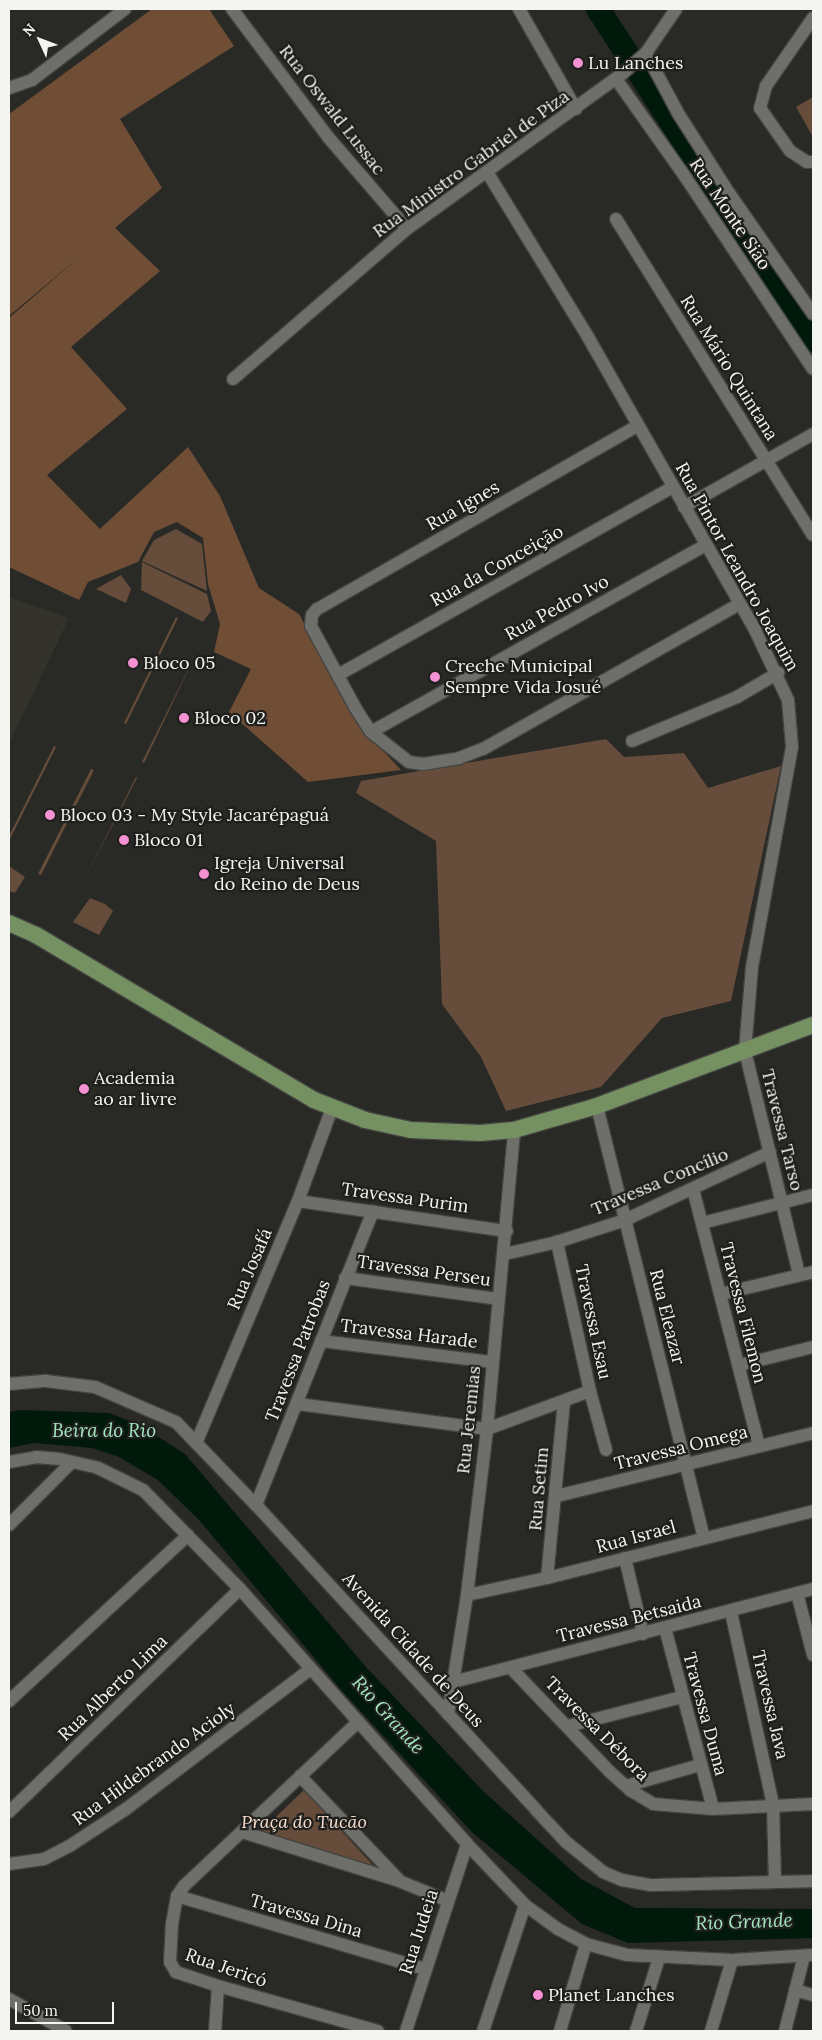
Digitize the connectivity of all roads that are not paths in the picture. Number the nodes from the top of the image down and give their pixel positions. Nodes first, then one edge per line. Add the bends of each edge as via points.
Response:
1 (125, 9) edge
2 (232, 9) edge
3 (519, 9) edge
4 (676, 9) edge
5 (813, 18) edge
6 (643, 56) junction
7 (620, 76) junction
8 (9, 88) edge
9 (576, 109) junction
10 (813, 162) edge
11 (487, 172) junction
12 (616, 220) dead end
13 (407, 229) junction
14 (809, 298) edge
15 (813, 314) edge
16 (813, 369) edge
17 (232, 379) dead end
18 (637, 426) junction
19 (813, 434) edge
20 (766, 460) junction
21 (674, 487) junction
22 (684, 507) junction
23 (813, 535) edge
24 (706, 545) junction
25 (739, 604) junction
26 (778, 674) junction
27 (338, 675) junction
28 (372, 732) junction
29 (632, 741) dead end
30 (9, 923) edge
31 (813, 1027) edge
32 (745, 1051) junction
33 (597, 1106) junction
34 (332, 1108) junction
35 (514, 1130) junction
36 (770, 1152) junction
37 (693, 1189) junction
38 (813, 1195) edge
39 (298, 1201) junction
40 (781, 1203) junction
41 (373, 1211) junction
42 (625, 1220) junction
43 (702, 1223) junction
44 (507, 1231) junction
45 (557, 1242) junction
46 (505, 1254) junction
47 (813, 1272) edge
48 (799, 1275) junction
49 (345, 1278) junction
50 (721, 1294) junction
51 (498, 1299) junction
52 (321, 1341) junction
53 (813, 1347) edge
54 (493, 1362) junction
55 (740, 1365) junction
56 (9, 1384) edge
57 (590, 1391) junction
58 (564, 1402) junction
59 (298, 1404) junction
60 (487, 1429) junction
61 (813, 1433) edge
62 (197, 1441) junction
63 (760, 1446) junction
64 (606, 1450) dead end
65 (9, 1462) edge
66 (72, 1462) junction
67 (686, 1464) junction
68 (557, 1496) junction
69 (256, 1504) junction
70 (813, 1511) edge
71 (9, 1524) edge
72 (188, 1535) junction
73 (704, 1537) junction
74 (625, 1558) junction
75 (548, 1578) junction
76 (240, 1588) junction
77 (813, 1589) edge
78 (797, 1593) junction
79 (467, 1595) junction
80 (731, 1612) junction
81 (665, 1628) junction
82 (643, 1634) junction
83 (813, 1655) edge
84 (512, 1668) junction
85 (309, 1670) junction
86 (453, 1682) junction
87 (682, 1697) junction
88 (9, 1701) edge
89 (448, 1714) junction
90 (358, 1722) junction
91 (568, 1726) junction
92 (700, 1765) junction
93 (300, 1776) junction
94 (626, 1786) junction
95 (813, 1804) edge
96 (774, 1805) junction
97 (713, 1809) junction
98 (9, 1812) edge
99 (242, 1832) junction
100 (467, 1844) junction
101 (9, 1864) edge
102 (400, 1881) junction
103 (813, 1881) edge
104 (775, 1882) junction
105 (177, 1896) junction
106 (446, 1900) junction
107 (526, 1905) junction
108 (586, 1944) junction
109 (809, 1955) edge
110 (659, 1958) junction
111 (732, 1960) junction
112 (425, 1969) junction
113 (218, 1986) junction
114 (795, 1990) junction
115 (813, 1995) edge
116 (9, 1999) edge
117 (66, 2031) edge
118 (215, 2031) edge
119 (378, 2031) edge
120 (406, 2031) edge
121 (483, 2031) edge
122 (560, 2031) edge
123 (636, 2031) edge
124 (711, 2031) edge
125 (784, 2031) edge

1 - 8 street via 32,80
2 - 13 street, Rua Oswald Lussac via 328,136
3 - 9 street
4 - 6 street, Rua Ministro Gabriel de Piza
5 - 10 street via 766,86 760,108 790,151 807,162
6 - 7 street, Rua Ministro Gabriel de Piza
6 - 14 street, Rua Monte Sião via 724,185
7 - 9 street, Rua Ministro Gabriel de Piza
7 - 16 street, Rua Monte Sião
9 - 11 street, Rua Ministro Gabriel de Piza
11 - 13 street, Rua Ministro Gabriel de Piza
11 - 18 street, Rua Pintor Leandro Joaquim via 588,337
12 - 20 street, Rua Mário Quintana
13 - 17 street, Rua Ministro Gabriel de Piza
14 - 15 street, Rua Monte Sião
18 - 21 street, Rua Pintor Leandro Joaquim
18 - 27 street, Rua Ignes via 317,609 311,620
19 - 20 street
20 - 22 street
20 - 23 street, Rua Mário Quintana
21 - 22 street, Rua Pintor Leandro Joaquim
21 - 27 street, Rua da Conceição
22 - 24 street, Rua Pintor Leandro Joaquim
24 - 25 street, Rua Pintor Leandro Joaquim
24 - 28 street, Rua Pedro Ivo
25 - 26 street, Rua Pintor Leandro Joaquim
25 - 28 street via 473,753 436,763 408,762
26 - 29 street via 737,697
26 - 32 street, Rua Pintor Leandro Joaquim via 792,716 792,747 750,977
27 - 28 street
30 - 34 main road via 36,935
31 - 32 main road
32 - 33 main road
32 - 36 street, Travessa Tarso
33 - 35 main road
33 - 42 street, Rua Eleazar
34 - 35 main road via 385,1126 411,1130 453,1133
34 - 39 street, Rua Josafá
35 - 44 street, Rua Jeremias
36 - 37 street, Travessa Concílio
36 - 40 street, Travessa Tarso
37 - 42 street, Travessa Concílio
37 - 43 street, Travessa Filemon
38 - 40 street
39 - 41 street, Travessa Purim
39 - 62 street, Rua Josafá
40 - 43 street
40 - 48 street, Travessa Tarso
41 - 44 street, Travessa Purim
41 - 49 street, Travessa Patrobas
42 - 45 street, Travessa Concílio
42 - 67 street, Rua Eleazar
43 - 50 street, Travessa Filemon
44 - 46 street, Rua Jeremias
45 - 46 street, Travessa Concílio
45 - 57 street, Travessa Esau
46 - 51 street, Rua Jeremias
47 - 48 street
48 - 50 street
49 - 51 street, Travessa Perseu
49 - 52 street, Travessa Patrobas
50 - 55 street, Travessa Filemon
51 - 54 street, Rua Jeremias
52 - 54 street, Travessa Harade
52 - 59 street, Travessa Patrobas
53 - 55 street
54 - 60 street, Rua Jeremias
55 - 63 street, Travessa Filemon
56 - 62 street, Avenida Cidade de Deus via 46,1381 96,1387 176,1422
57 - 58 street, Travessa Esau
57 - 64 street
58 - 60 street, Travessa Esau
58 - 68 street, Rua Setim
59 - 60 street
59 - 69 street, Travessa Patrobas
60 - 79 street, Rua Jeremias
61 - 63 street, Travessa Omega
62 - 69 street, Avenida Cidade de Deus
63 - 67 street, Travessa Omega
65 - 66 street via 36,1457
66 - 71 street
66 - 72 street via 123,1478 142,1490
67 - 68 street, Travessa Omega
67 - 73 street, Rua Eleazar
68 - 75 street, Rua Setim
69 - 89 street, Avenida Cidade de Deus
70 - 73 street, Rua Israel
72 - 76 street
72 - 88 street
73 - 74 street, Rua Israel
74 - 75 street, Rua Israel
74 - 82 street
75 - 79 street, Rua Israel
76 - 85 street
76 - 98 street, Rua Alberto Lima
77 - 78 street, Travessa Betsaida
78 - 80 street, Travessa Betsaida
78 - 83 street
79 - 86 street, Rua Jeremias
80 - 81 street, Travessa Betsaida
80 - 96 street, Travessa Java
81 - 82 street, Travessa Betsaida
81 - 87 street, Travessa Duma
82 - 84 street, Travessa Betsaida
84 - 86 street, Travessa Betsaida
84 - 91 street, Travessa Débora
85 - 90 street
85 - 101 street, Rua Hildebrando Acioly via 126,1809 72,1845 44,1859
86 - 89 street, Rua Jeremias
87 - 91 street
87 - 92 street, Travessa Duma
89 - 104 street, Avenida Cidade de Deus via 566,1842 603,1872 622,1880 651,1884
90 - 93 street, Rua Jericó
90 - 100 street
91 - 94 street, Travessa Débora
92 - 94 street
92 - 97 street, Travessa Duma
93 - 99 street, Rua Jericó
93 - 102 street
94 - 97 street, Travessa Débora via 653,1804
95 - 96 street, Travessa Débora
96 - 97 street, Travessa Débora
96 - 104 street, Travessa Java
99 - 102 street
99 - 105 street, Rua Jericó via 194,1875
100 - 106 street, Rua Judeia
100 - 107 street
102 - 106 street
103 - 104 street, Avenida Cidade de Deus
105 - 112 street, Travessa Dina
105 - 113 street, Rua Jericó via 172,1923 173,1969
106 - 112 street, Rua Judeia
107 - 108 street
107 - 121 street
108 - 110 street via 627,1955
108 - 122 street
109 - 111 street
109 - 114 street
110 - 111 street
110 - 123 street
111 - 124 street
112 - 120 street, Rua Judeia
113 - 118 street
113 - 119 street, Rua Jericó
114 - 115 street
114 - 125 street
116 - 117 street

